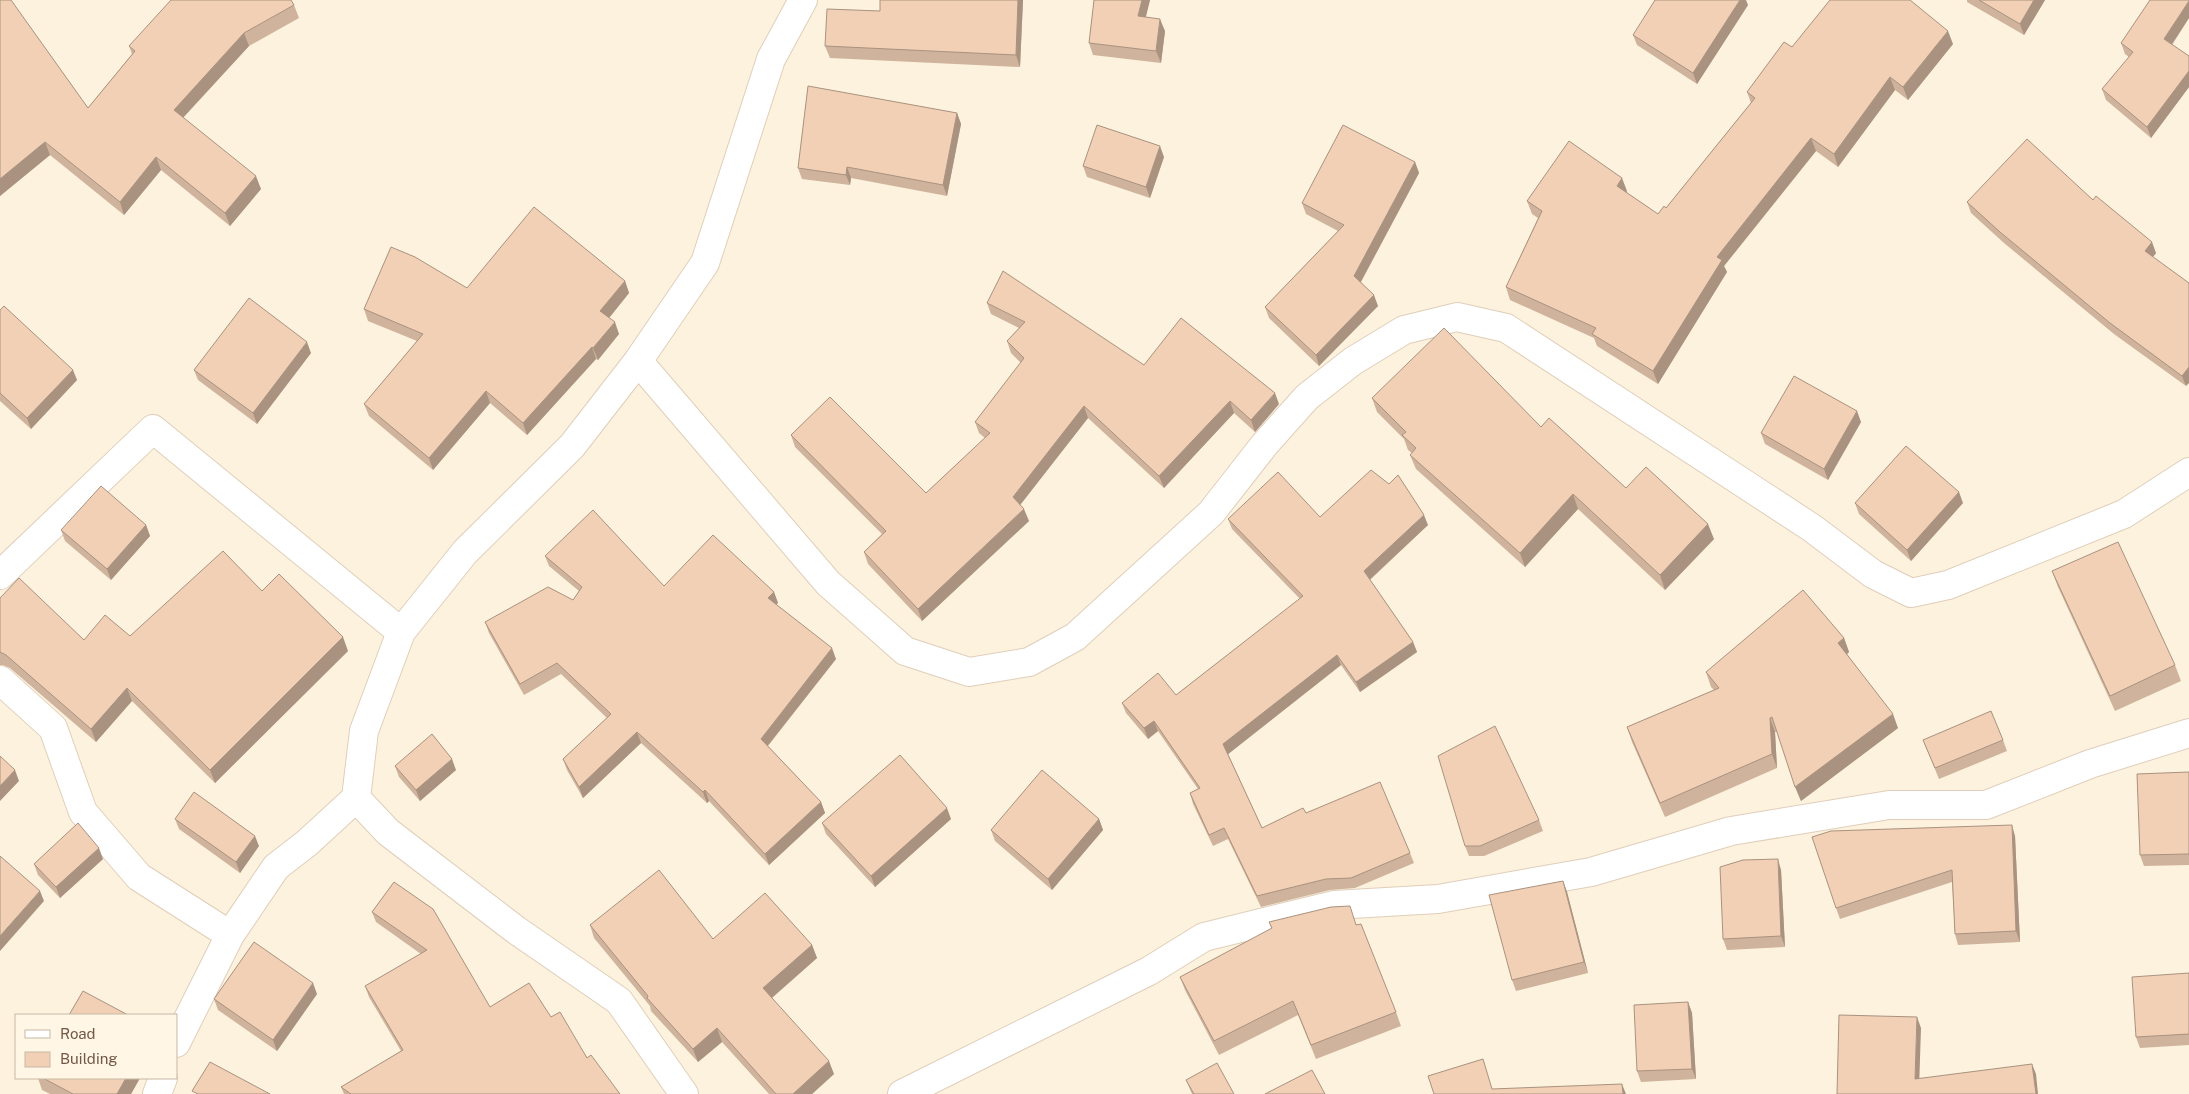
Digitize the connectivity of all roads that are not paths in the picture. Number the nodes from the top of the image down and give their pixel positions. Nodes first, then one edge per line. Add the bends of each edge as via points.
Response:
1 (803, 0) edge
2 (638, 361) junction
3 (2189, 472) edge
4 (0, 575) edge
5 (401, 632) junction
6 (0, 680) edge
7 (2189, 733) edge
8 (356, 798) junction
9 (230, 935) junction
10 (178, 1039) edge
11 (163, 1079) edge
12 (157, 1094) edge
13 (684, 1094) edge
14 (902, 1094) edge

1 - 2 street via 771,59 705,263
2 - 3 street via 828,583 905,652 969,672 1029,662 1075,637 1211,513 1307,397 1354,361 1404,330 1457,317 1506,328 1812,528 1873,574 1911,593 1948,585 2124,514
2 - 5 street via 572,446 465,552
4 - 5 street via 153,429
5 - 8 street via 364,731
6 - 9 street via 52,728 83,812 139,877
7 - 14 street via 2090,764 1986,805 1889,805 1731,831 1591,872 1438,899 1334,905 1204,938 1149,971
8 - 9 street via 276,867
8 - 13 street via 388,832 516,930 619,1001
9 - 10 street
11 - 12 street

